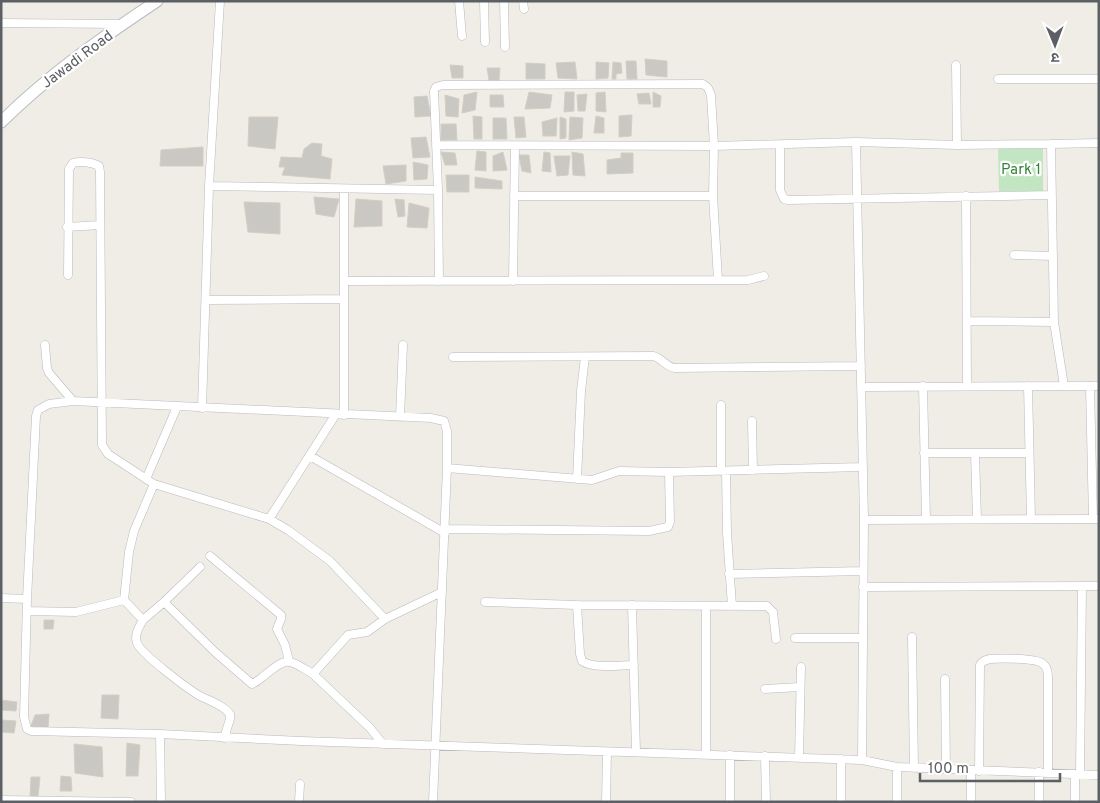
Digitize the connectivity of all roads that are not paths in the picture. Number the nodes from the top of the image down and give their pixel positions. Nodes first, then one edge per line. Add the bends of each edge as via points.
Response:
1 (157, 1) edge
2 (220, 1) edge
3 (459, 1) edge
4 (484, 1) edge
5 (504, 1) edge
6 (1, 23) edge
7 (123, 24) junction
8 (462, 36) dead end
9 (485, 42) dead end
10 (505, 47) dead end
11 (956, 65) dead end
12 (998, 79) dead end
13 (1099, 79) edge
14 (1, 122) edge
15 (856, 142) junction
16 (1099, 143) edge
17 (1051, 144) junction
18 (436, 145) junction
19 (780, 145) junction
20 (957, 145) junction
21 (516, 146) junction
22 (714, 146) junction
23 (210, 186) junction
24 (344, 188) junction
25 (438, 190) junction
26 (1052, 195) junction
27 (514, 196) junction
28 (713, 196) junction
29 (966, 196) junction
30 (857, 198) junction
31 (100, 225) junction
32 (67, 227) junction
33 (1014, 255) dead end
34 (1053, 256) junction
35 (68, 275) dead end
36 (764, 276) dead end
37 (718, 280) junction
38 (344, 281) junction
39 (439, 281) junction
40 (513, 281) junction
41 (344, 299) junction
42 (206, 300) junction
43 (967, 321) junction
44 (1054, 322) junction
45 (45, 344) dead end
46 (403, 345) dead end
47 (453, 357) dead end
48 (585, 357) junction
49 (861, 366) junction
50 (923, 386) junction
51 (967, 386) junction
52 (1028, 386) junction
53 (1064, 386) junction
54 (1090, 386) junction
55 (1099, 386) edge
56 (861, 387) junction
57 (73, 401) junction
58 (101, 403) junction
59 (721, 405) dead end
60 (177, 407) junction
61 (202, 408) junction
62 (340, 415) junction
63 (400, 417) junction
64 (752, 421) dead end
65 (924, 453) junction
66 (975, 453) junction
67 (1029, 453) junction
68 (310, 456) junction
69 (448, 468) junction
70 (863, 468) junction
71 (753, 470) junction
72 (724, 471) junction
73 (669, 472) junction
74 (146, 479) junction
75 (577, 480) junction
76 (154, 484) junction
77 (269, 519) junction
78 (926, 519) junction
79 (977, 519) junction
80 (1031, 519) junction
81 (1096, 519) edge
82 (864, 520) junction
83 (445, 531) junction
84 (210, 556) dead end
85 (200, 567) dead end
86 (863, 572) junction
87 (729, 574) junction
88 (1082, 586) junction
89 (1099, 586) edge
90 (863, 587) junction
91 (442, 592) junction
92 (1, 598) edge
93 (27, 599) junction
94 (124, 600) junction
95 (164, 602) junction
96 (486, 602) dead end
97 (577, 605) junction
98 (632, 605) junction
99 (706, 606) junction
100 (732, 606) junction
101 (27, 611) junction
102 (386, 619) junction
103 (143, 620) junction
104 (912, 637) dead end
105 (795, 638) dead end
106 (863, 638) junction
107 (776, 640) dead end
108 (289, 661) junction
109 (634, 665) junction
110 (800, 667) dead end
111 (313, 674) junction
112 (945, 679) dead end
113 (800, 687) junction
114 (765, 689) dead end
115 (160, 734) junction
116 (224, 738) junction
117 (383, 744) junction
118 (436, 746) junction
119 (607, 752) junction
120 (636, 752) junction
121 (706, 754) junction
122 (730, 755) junction
123 (765, 756) junction
124 (799, 757) junction
125 (841, 759) junction
126 (862, 760) junction
127 (897, 767) junction
128 (914, 768) junction
129 (946, 769) junction
130 (975, 771) junction
131 (1039, 772) junction
132 (1048, 772) junction
133 (1077, 774) junction
134 (1099, 775) edge
135 (300, 784) dead end
136 (1, 800) edge
137 (131, 802) edge
138 (161, 802) edge
139 (299, 802) edge
140 (433, 802) edge
141 (606, 802) edge
142 (730, 802) edge
143 (766, 802) edge
144 (841, 802) edge
145 (896, 802) edge
146 (971, 802) edge
147 (1039, 802) edge
148 (1075, 802) edge

1 - 7 street, Jawadi Road
2 - 23 street
3 - 8 street
4 - 9 street
5 - 10 street
6 - 7 street
7 - 14 street, Jawadi Road via 49,78
11 - 20 street
12 - 13 street
15 - 19 street
15 - 20 street
15 - 30 street
16 - 17 street
17 - 20 street
17 - 26 street
18 - 21 street
18 - 22 street via 434,91 443,85 697,84 705,85 710,91
18 - 25 street
19 - 22 street
19 - 30 street via 780,190 784,199
21 - 22 street
21 - 27 street
22 - 28 street
23 - 24 street
23 - 42 street
24 - 25 street
24 - 38 street
25 - 39 street
26 - 29 street
26 - 34 street
27 - 28 street
27 - 40 street
28 - 37 street
29 - 30 street
29 - 43 street
30 - 49 street
31 - 32 street
31 - 32 street via 99,166 77,162 69,169
31 - 58 street
32 - 35 street
33 - 34 street
34 - 44 street
36 - 37 street via 748,280
37 - 40 street
38 - 39 street
38 - 41 street
39 - 40 street
41 - 42 street
41 - 62 street
42 - 61 street
43 - 44 street
43 - 51 street
44 - 53 street
45 - 57 street via 49,373
46 - 63 street
47 - 48 street
48 - 49 street via 653,356 675,368
48 - 75 street
49 - 56 street
50 - 51 street
50 - 56 street
50 - 65 street
51 - 52 street
52 - 53 street
52 - 67 street
53 - 54 street
54 - 55 street
54 - 81 street
56 - 70 street
57 - 58 street
57 - 93 street via 50,404 37,412
58 - 60 street
58 - 74 street via 104,449
59 - 72 street
60 - 61 street
60 - 74 street
61 - 62 street
62 - 63 street
62 - 68 street
63 - 69 street via 444,421
64 - 71 street
65 - 66 street
65 - 78 street
66 - 67 street
66 - 79 street
67 - 80 street
68 - 77 street
68 - 83 street
69 - 75 street
69 - 83 street
70 - 71 street
70 - 82 street
71 - 72 street
72 - 73 street
72 - 87 street
73 - 75 street via 619,471 595,480
73 - 83 street via 670,522 665,529
74 - 76 street
76 - 77 street
76 - 94 street via 130,545
77 - 102 street via 330,561
78 - 79 street
78 - 82 street
79 - 80 street
80 - 81 street
82 - 86 street
83 - 91 street
84 - 108 street via 279,612 282,618 277,628
85 - 95 street
86 - 87 street
86 - 90 street
87 - 100 street
88 - 89 street
88 - 90 street
88 - 133 street
90 - 106 street
91 - 102 street
91 - 118 street
92 - 93 street
93 - 101 street
94 - 101 street via 76,612
94 - 103 street
95 - 103 street
95 - 108 street via 250,683 255,683 279,663
96 - 97 street
97 - 98 street
97 - 109 street via 582,661 593,665
98 - 99 street
98 - 109 street
99 - 100 street
99 - 121 street
100 - 107 street via 771,608
101 - 115 street via 24,717 27,729 38,732
102 - 111 street via 367,632 346,637
103 - 116 street via 137,631 137,644 178,681 227,711 230,719
104 - 128 street
105 - 106 street
106 - 126 street
108 - 111 street
109 - 120 street
110 - 113 street
111 - 117 street
112 - 129 street
113 - 114 street
113 - 124 street
115 - 116 street
115 - 138 street
116 - 117 street
117 - 118 street
118 - 119 street
118 - 140 street
119 - 120 street
119 - 141 street
120 - 121 street
121 - 122 street
122 - 123 street
122 - 142 street
123 - 124 street
123 - 143 street
124 - 125 street
125 - 126 street
125 - 144 street
126 - 127 street
127 - 128 street
127 - 145 street
128 - 129 street
129 - 130 street
130 - 131 street
130 - 132 street via 980,665 990,659 1044,663 1047,669
130 - 146 street
131 - 132 street
131 - 147 street
132 - 133 street
133 - 134 street
133 - 148 street
135 - 139 street
136 - 137 street

